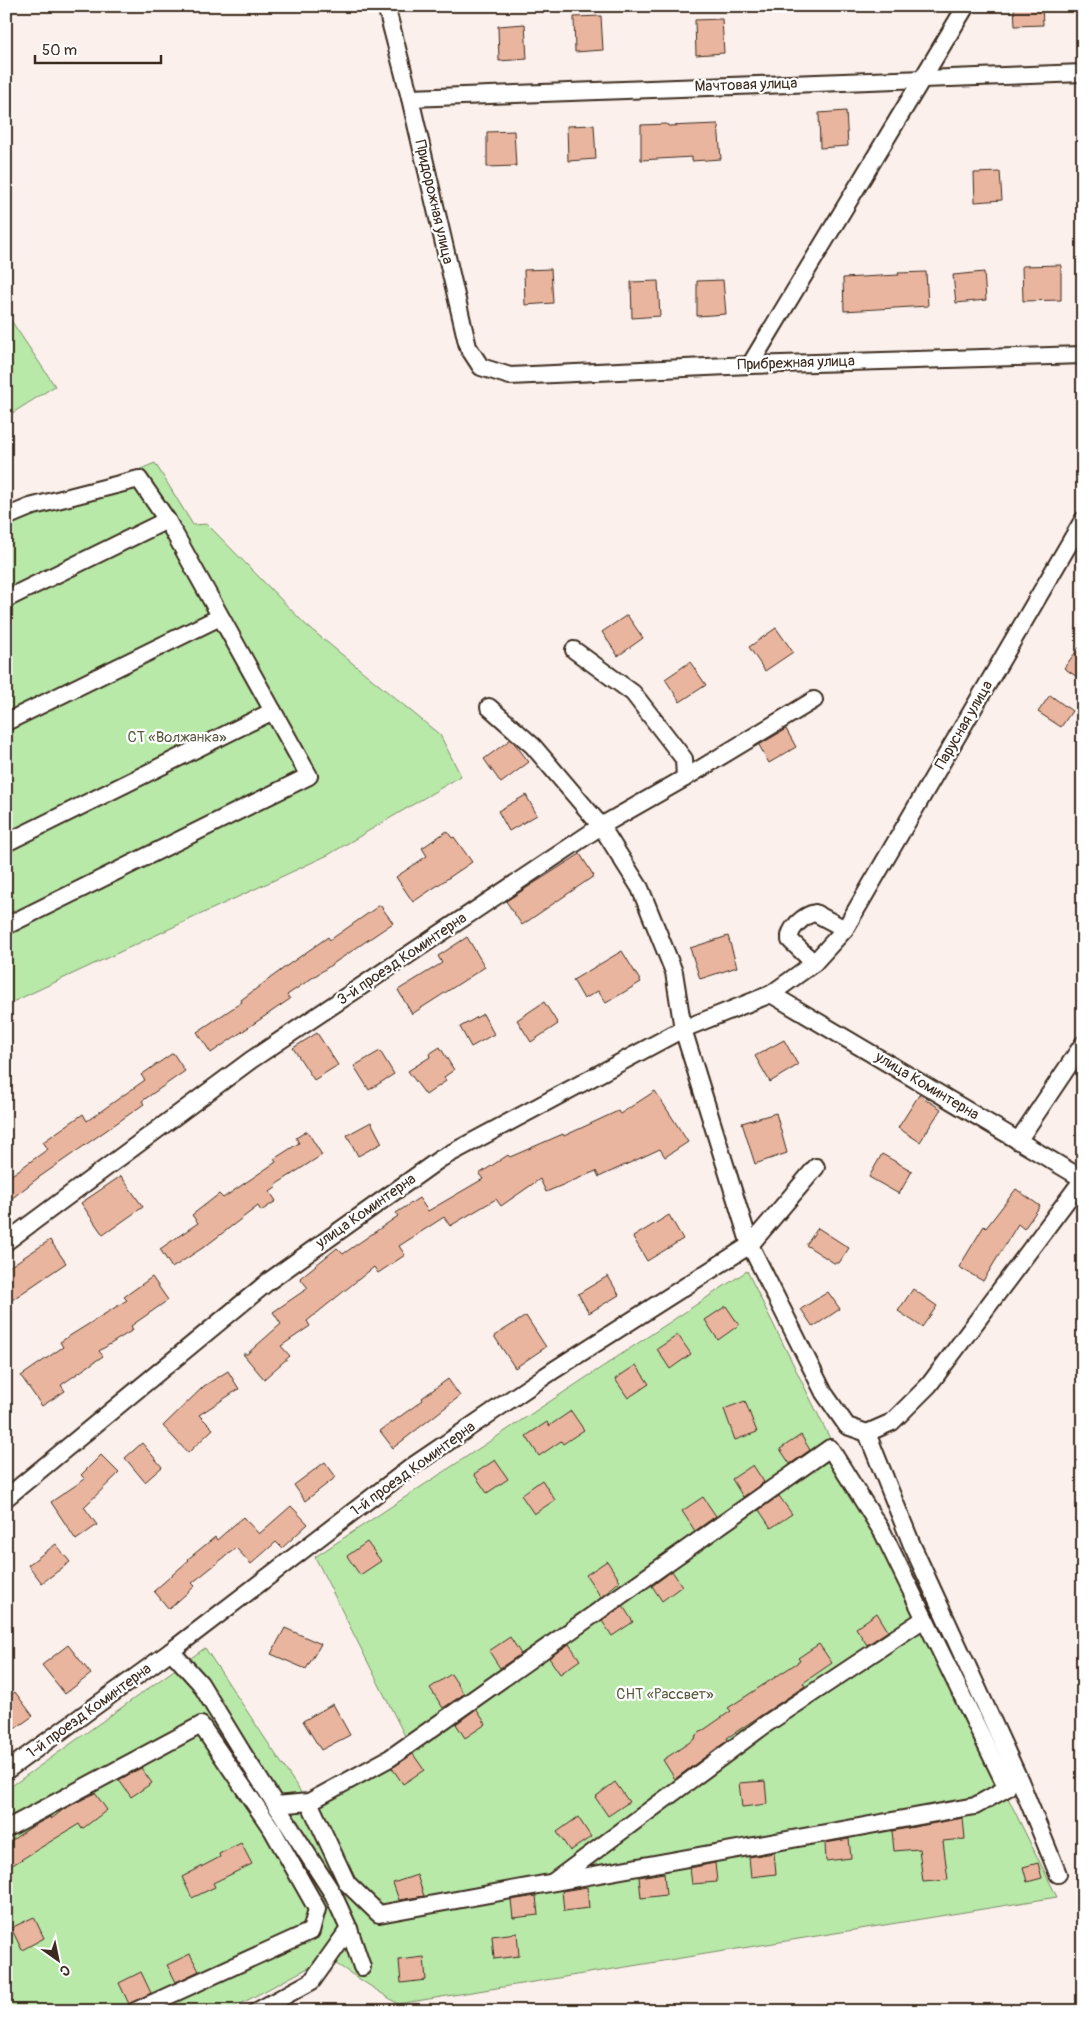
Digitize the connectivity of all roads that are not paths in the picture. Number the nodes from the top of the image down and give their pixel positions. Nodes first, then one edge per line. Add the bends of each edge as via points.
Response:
1 (386, 6) edge
2 (966, 6) edge
3 (1083, 73) edge
4 (923, 78) junction
5 (410, 98) junction
6 (1083, 355) edge
7 (750, 365) junction
8 (510, 376) joint
9 (6, 517) edge
10 (167, 520) junction
11 (1083, 520) edge
12 (6, 600) edge
13 (220, 617) junction
14 (574, 650) dead end
15 (814, 700) dead end
16 (489, 707) dead end
17 (272, 711) junction
18 (6, 722) edge
19 (685, 778) junction
20 (602, 826) junction
21 (6, 844) edge
22 (6, 926) edge
23 (845, 929) junction
24 (814, 963) junction
25 (771, 994) junction
26 (683, 1029) junction
27 (1083, 1044) edge
28 (1018, 1141) junction
29 (816, 1167) dead end
30 (1083, 1179) edge
31 (6, 1242) edge
32 (750, 1245) junction
33 (867, 1433) junction
34 (6, 1498) edge
35 (924, 1619) junction
36 (171, 1651) junction
37 (6, 1771) edge
38 (310, 1802) junction
39 (276, 1805) junction
40 (6, 1828) edge
41 (1058, 1874) dead end
42 (551, 1884) junction
43 (349, 1930) junction
44 (362, 1967) dead end
45 (135, 2011) edge
46 (256, 2011) edge

1 - 5 street, Придорожная улица
2 - 4 street
3 - 4 street, Мачтовая улица
4 - 5 street, Мачтовая улица
4 - 7 street
5 - 8 street, Придорожная улица via 468,347 481,366
6 - 7 street, Прибрежная улица
7 - 8 street, Прибрежная улица
9 - 10 street via 30,507 139,480
10 - 12 street
10 - 13 street
11 - 23 street, Парусная улица
13 - 17 street
13 - 18 street
14 - 19 street via 632,692 684,759
15 - 19 street, 3-й проезд Коминтерна
16 - 20 street via 533,746
17 - 21 street
17 - 22 street via 309,776
19 - 20 street, 3-й проезд Коминтерна
20 - 26 street via 640,888 674,972
20 - 31 street, 3-й проезд Коминтерна via 251,1060
23 - 24 street, улица Коминтерна
23 - 24 street via 815,912 791,930 790,940
24 - 25 street, улица Коминтерна
25 - 26 street, улица Коминтерна
25 - 28 street, улица Коминтерна
26 - 32 street
26 - 34 street, улица Коминтерна via 440,1158 269,1280
27 - 28 street
28 - 30 street, улица Коминтерна
29 - 32 street, 1-й проезд Коминтерна
30 - 33 street, улица Коминтерна via 929,1385 892,1422
32 - 33 street via 824,1393 848,1426
32 - 36 street, 1-й проезд Коминтерна via 554,1370 414,1465
33 - 41 street via 912,1545 1020,1781
35 - 38 street via 883,1533 830,1448 390,1758
35 - 42 street via 766,1724
35 - 42 street via 1007,1788 975,1806
36 - 37 street, 1-й проезд Коминтерна
36 - 39 street via 200,1683
38 - 39 street
38 - 42 street via 348,1883 379,1914
39 - 43 street via 333,1894
40 - 45 street via 201,1725 273,1830 317,1909 311,1931
43 - 44 street
43 - 46 street via 312,1981

